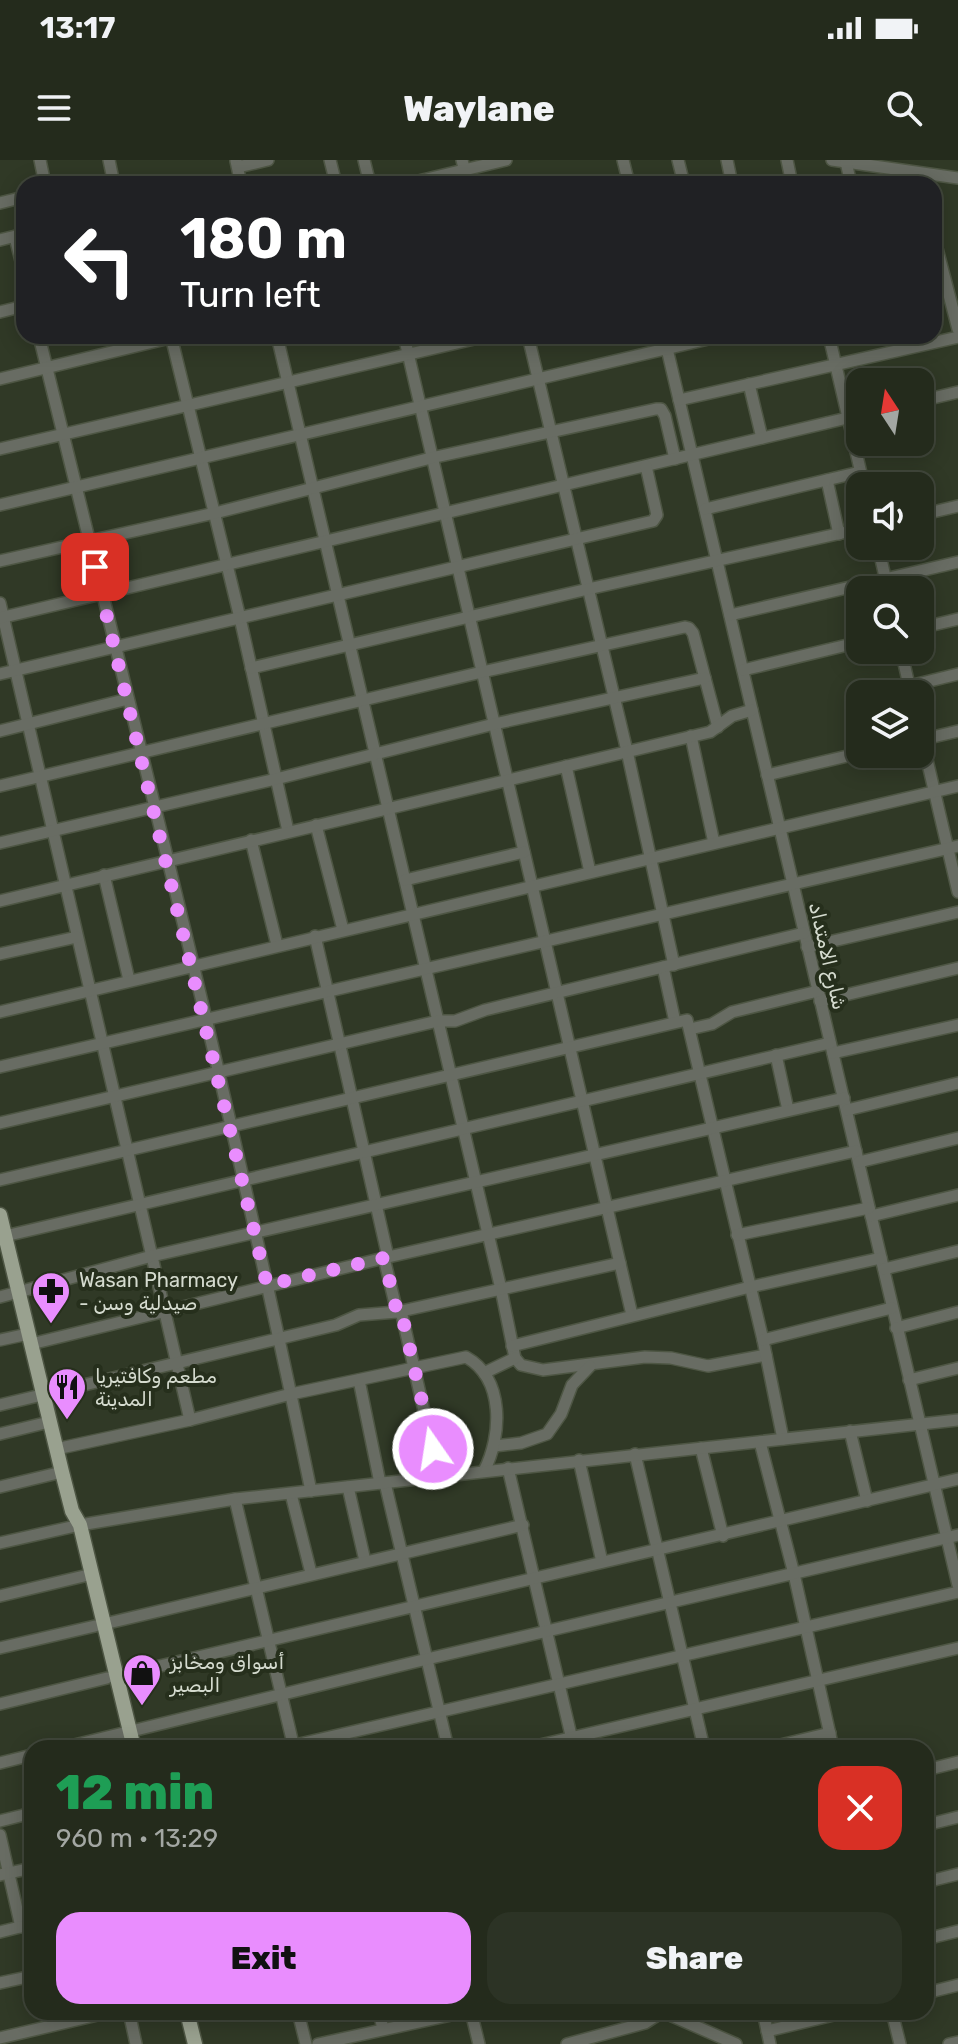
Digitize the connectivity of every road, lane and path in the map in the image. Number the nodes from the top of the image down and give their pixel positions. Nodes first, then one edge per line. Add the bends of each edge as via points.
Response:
1 (268, 160) edge
2 (506, 160) edge
3 (832, 160) edge
4 (846, 162) edge
5 (237, 164) edge
6 (463, 165) edge
7 (905, 165) edge
8 (430, 176) edge
9 (942, 290) edge
10 (958, 329) edge
11 (41, 344) edge
12 (145, 344) edge
13 (176, 344) edge
14 (279, 344) edge
15 (406, 344) edge
16 (454, 344) edge
17 (530, 344) edge
18 (666, 344) edge
19 (687, 344) edge
20 (831, 344) edge
21 (928, 344) edge
22 (667, 349) junction
23 (409, 355) junction
24 (836, 365) junction
25 (47, 368) junction
26 (538, 378) junction
27 (0, 379) edge
28 (288, 382) junction
29 (749, 384) junction
30 (958, 392) edge
31 (846, 393) edge
32 (934, 398) edge
33 (679, 400) junction
34 (420, 405) junction
35 (189, 406) junction
36 (846, 418) edge
37 (551, 432) junction
38 (63, 435) junction
39 (300, 435) junction
40 (762, 438) junction
41 (0, 449) edge
42 (692, 454) junction
43 (858, 456) edge
44 (201, 458) junction
45 (431, 458) junction
46 (675, 459) junction
47 (646, 466) junction
48 (860, 472) edge
49 (846, 475) edge
50 (827, 480) junction
51 (563, 485) junction
52 (76, 487) junction
53 (313, 488) junction
54 (0, 505) edge
55 (958, 506) edge
56 (705, 509) junction
57 (934, 512) edge
58 (215, 513) junction
59 (444, 513) junction
60 (846, 532) edge
61 (839, 534) junction
62 (577, 539) junction
63 (88, 540) junction
64 (326, 543) junction
65 (0, 561) edge
66 (718, 562) junction
67 (958, 562) edge
68 (227, 565) junction
69 (457, 566) junction
70 (912, 576) edge
71 (588, 589) junction
72 (846, 592) edge
73 (102, 593) junction
74 (338, 595) junction
75 (0, 603) edge
76 (730, 615) junction
77 (2, 617) edge
78 (469, 617) junction
79 (240, 618) junction
80 (958, 619) edge
81 (934, 625) edge
82 (601, 645) junction
83 (846, 645) edge
84 (350, 646) junction
85 (115, 647) junction
86 (251, 668) junction
87 (743, 670) junction
88 (16, 671) junction
89 (482, 672) junction
90 (0, 674) edge
91 (958, 674) edge
92 (705, 678) junction
93 (934, 682) edge
94 (614, 698) junction
95 (128, 699) junction
96 (363, 701) junction
97 (752, 710) junction
98 (27, 724) junction
99 (264, 724) junction
100 (494, 724) junction
101 (718, 727) junction
102 (0, 731) edge
103 (958, 731) edge
104 (934, 734) edge
105 (691, 736) junction
106 (627, 751) junction
107 (141, 753) junction
108 (375, 754) junction
109 (846, 756) edge
110 (566, 766) junction
111 (929, 768) edge
112 (767, 775) junction
113 (39, 777) junction
114 (276, 779) junction
115 (507, 780) junction
116 (0, 786) edge
117 (958, 786) edge
118 (935, 791) junction
119 (153, 806) junction
120 (388, 808) junction
121 (316, 825) junction
122 (780, 828) junction
123 (52, 830) junction
124 (288, 831) junction
125 (251, 840) junction
126 (0, 843) edge
127 (714, 843) junction
128 (954, 847) edge
129 (524, 852) junction
130 (651, 857) junction
131 (167, 860) junction
132 (590, 872) junction
133 (104, 875) junction
134 (405, 880) junction
135 (66, 884) junction
136 (532, 885) junction
137 (793, 885) junction
138 (958, 892) edge
139 (0, 901) edge
140 (958, 912) edge
141 (413, 913) junction
142 (663, 914) junction
143 (343, 930) junction
144 (804, 933) junction
145 (315, 936) junction
146 (77, 937) junction
147 (546, 940) junction
148 (277, 945) junction
149 (807, 947) junction
150 (0, 954) edge
151 (192, 965) junction
152 (669, 966) junction
153 (426, 968) junction
154 (958, 968) edge
155 (129, 980) junction
156 (90, 990) junction
157 (327, 990) junction
158 (558, 993) junction
159 (819, 996) junction
160 (0, 1012) edge
161 (205, 1019) junction
162 (438, 1021) junction
163 (675, 1022) junction
164 (958, 1025) edge
165 (690, 1029) junction
166 (104, 1043) junction
167 (340, 1044) junction
168 (571, 1046) junction
169 (832, 1048) junction
170 (776, 1055) junction
171 (0, 1067) edge
172 (699, 1072) junction
173 (218, 1073) junction
174 (451, 1075) junction
175 (958, 1083) edge
176 (117, 1097) junction
177 (353, 1098) junction
178 (844, 1098) junction
179 (583, 1101) junction
180 (788, 1110) junction
181 (847, 1110) junction
182 (0, 1123) edge
183 (230, 1126) junction
184 (712, 1127) junction
185 (463, 1128) junction
186 (958, 1138) edge
187 (128, 1151) junction
188 (364, 1152) junction
189 (595, 1156) junction
190 (857, 1156) junction
191 (0, 1180) edge
192 (243, 1180) junction
193 (725, 1181) junction
194 (476, 1183) junction
195 (958, 1195) edge
196 (140, 1204) junction
197 (377, 1205) junction
198 (607, 1208) junction
199 (870, 1212) junction
200 (0, 1215) edge
201 (255, 1232) junction
202 (488, 1234) junction
203 (737, 1235) junction
204 (4, 1241) edge
205 (958, 1251) edge
206 (152, 1256) junction
207 (386, 1258) junction
208 (620, 1263) junction
209 (882, 1263) junction
210 (267, 1285) junction
211 (750, 1287) junction
212 (501, 1289) junction
213 (18, 1292) junction
214 (0, 1297) edge
215 (892, 1308) junction
216 (164, 1311) junction
217 (399, 1312) junction
218 (958, 1312) edge
219 (632, 1315) junction
220 (896, 1328) junction
221 (279, 1338) junction
222 (29, 1339) junction
223 (0, 1340) edge
224 (763, 1340) junction
225 (512, 1346) junction
226 (766, 1355) junction
227 (515, 1358) junction
228 (176, 1363) junction
229 (590, 1366) junction
230 (414, 1367) junction
231 (958, 1368) edge
232 (484, 1373) junction
233 (359, 1380) junction
234 (909, 1380) junction
235 (42, 1394) junction
236 (291, 1394) junction
237 (0, 1405) edge
238 (190, 1420) junction
239 (958, 1420) edge
240 (49, 1422) junction
241 (920, 1423) junction
242 (850, 1431) junction
243 (0, 1434) edge
244 (783, 1439) junction
245 (760, 1442) junction
246 (494, 1446) junction
247 (701, 1448) junction
248 (56, 1449) junction
249 (635, 1454) junction
250 (579, 1460) junction
251 (508, 1468) junction
252 (484, 1471) junction
253 (62, 1472) junction
254 (439, 1476) junction
255 (958, 1479) edge
256 (383, 1483) junction
257 (935, 1485) junction
258 (0, 1487) edge
259 (348, 1487) junction
260 (311, 1491) junction
261 (291, 1494) junction
262 (235, 1499) junction
263 (867, 1501) junction
264 (781, 1522) junction
265 (523, 1525) junction
266 (76, 1526) junction
267 (723, 1536) junction
268 (952, 1536) edge
269 (0, 1543) edge
270 (659, 1550) junction
271 (402, 1552) junction
272 (365, 1561) junction
273 (602, 1562) junction
274 (311, 1573) junction
275 (794, 1574) junction
276 (84, 1576) junction
277 (535, 1578) junction
278 (958, 1585) edge
279 (256, 1587) junction
280 (958, 1592) edge
281 (0, 1596) edge
282 (671, 1602) junction
283 (414, 1606) junction
284 (100, 1625) junction
285 (807, 1627) junction
286 (546, 1631) junction
287 (269, 1641) junction
288 (0, 1648) edge
289 (958, 1648) edge
290 (684, 1655) junction
291 (427, 1659) junction
292 (112, 1677) junction
293 (818, 1680) junction
294 (559, 1684) junction
295 (281, 1694) junction
296 (0, 1704) edge
297 (696, 1708) junction
298 (439, 1712) junction
299 (830, 1733) junction
300 (125, 1738) edge
301 (289, 1740) edge
302 (320, 1740) edge
303 (446, 1740) edge
304 (573, 1740) edge
305 (580, 1740) edge
306 (702, 1740) edge
307 (801, 1740) edge
308 (831, 1740) edge
309 (24, 1757) edge
310 (958, 1762) edge
311 (0, 1763) edge
312 (934, 1768) edge
313 (24, 1815) edge
314 (958, 1817) edge
315 (0, 1821) edge
316 (934, 1823) edge
317 (0, 1835) edge
318 (24, 1870) edge
319 (4, 1874) edge
320 (958, 1874) edge
321 (934, 1880) edge
322 (24, 1918) edge
323 (24, 1926) edge
324 (958, 1931) edge
325 (0, 1932) edge
326 (934, 1937) edge
327 (24, 1978) edge
328 (0, 1983) edge
329 (958, 1985) edge
330 (934, 1991) edge
331 (67, 2020) edge
332 (131, 2020) edge
333 (197, 2020) edge
334 (199, 2020) edge
335 (300, 2020) edge
336 (381, 2020) edge
337 (428, 2020) edge
338 (471, 2020) edge
339 (650, 2020) edge
340 (680, 2020) edge
341 (765, 2020) edge
342 (813, 2020) edge
343 (894, 2020) edge
344 (383, 2029) junction
345 (767, 2031) junction
346 (0, 2038) edge
347 (362, 2039) edge
348 (594, 2041) edge
349 (958, 2042) edge
350 (136, 2044) edge
351 (195, 2044) edge
352 (204, 2044) edge
353 (306, 2044) edge
354 (318, 2044) edge
355 (479, 2044) edge
356 (567, 2044) edge
357 (736, 2044) edge
358 (770, 2044) edge
359 (900, 2044) edge
360 (949, 2044) edge

1 - 5 street
2 - 6 street
3 - 4 street
4 - 7 street
6 - 8 street
9 - 10 street
11 - 25 street
12 - 25 street
13 - 35 street
14 - 28 street
15 - 23 street
16 - 23 street
17 - 26 street
18 - 22 street, شارع الامتداد
19 - 22 street
20 - 24 street
21 - 24 street
22 - 26 street
22 - 33 street, شارع الامتداد
23 - 28 street
23 - 34 street
24 - 29 street
24 - 31 street
25 - 27 street
25 - 38 street
26 - 34 street
26 - 37 street
28 - 35 street
28 - 39 street
29 - 33 street
29 - 40 street
30 - 32 street
33 - 42 street, شارع الامتداد
34 - 39 street
34 - 45 street
35 - 38 street
35 - 44 street
36 - 40 street
37 - 45 street
37 - 46 street via 661,409
37 - 51 street
38 - 41 street
38 - 52 street
39 - 44 street
39 - 53 street
40 - 42 street
42 - 46 street
42 - 56 street, شارع الامتداد
43 - 48 street
44 - 52 street
44 - 58 street
45 - 53 street
45 - 59 street
46 - 47 street
47 - 51 street
47 - 62 street via 656,518
49 - 50 street
50 - 56 street
50 - 61 street
51 - 59 street
51 - 62 street
52 - 54 street
52 - 63 street
53 - 58 street
53 - 64 street
55 - 57 street
56 - 66 street, شارع الامتداد
58 - 63 street
58 - 68 street
59 - 64 street
59 - 69 street
60 - 61 street
61 - 66 street
62 - 69 street
62 - 71 street
63 - 65 street
63 - 73 street
64 - 68 street
64 - 74 street
66 - 71 street
66 - 76 street, شارع الامتداد
67 - 70 street
68 - 73 street
68 - 79 street
69 - 74 street
69 - 78 street
71 - 78 street
71 - 82 street
72 - 76 street
73 - 77 street
73 - 85 street
74 - 79 street
74 - 84 street
75 - 77 street
76 - 87 street, شارع الامتداد
77 - 88 street
78 - 84 street
78 - 89 street
79 - 85 street
79 - 86 street
80 - 81 street
82 - 89 street
82 - 92 street via 689,628
82 - 94 street
83 - 87 street
84 - 86 street
84 - 96 street
85 - 88 street
85 - 95 street
86 - 99 street
87 - 97 street, شارع الامتداد
88 - 90 street
88 - 98 street
89 - 96 street
89 - 100 street
91 - 93 street
92 - 94 street
92 - 101 street
94 - 100 street
94 - 106 street
95 - 98 street
95 - 107 street
96 - 99 street
96 - 108 street
97 - 101 street
97 - 112 street, شارع الامتداد
98 - 102 street
98 - 113 street
99 - 107 street
99 - 114 street
100 - 108 street
100 - 115 street
101 - 105 street
103 - 104 street
105 - 106 street
105 - 127 street
106 - 110 street
106 - 130 street
107 - 113 street
107 - 119 street
108 - 114 street
108 - 120 street
109 - 112 street
110 - 115 street
110 - 132 street
111 - 118 street
112 - 122 street, شارع الامتداد
113 - 116 street
113 - 123 street
114 - 119 street
114 - 124 street
115 - 120 street
115 - 129 street
117 - 118 street
118 - 122 street
118 - 128 street
119 - 123 street
119 - 131 street
120 - 121 street
120 - 134 street
121 - 124 street
121 - 143 street
122 - 127 street
122 - 137 street, شارع الامتداد
123 - 126 street
123 - 135 street
124 - 125 street
125 - 131 street
125 - 148 street
127 - 130 street
128 - 137 street
128 - 138 street
129 - 134 street
129 - 136 street
130 - 132 street
130 - 142 street
131 - 133 street
131 - 151 street
132 - 136 street
133 - 135 street
133 - 155 street
134 - 141 street
135 - 139 street
135 - 146 street
136 - 141 street
136 - 147 street
137 - 142 street
137 - 144 street, شارع الامتداد
140 - 149 street
141 - 143 street
141 - 153 street
142 - 147 street
142 - 152 street
143 - 145 street
144 - 149 street, شارع الامتداد
144 - 152 street
145 - 148 street
145 - 157 street
146 - 150 street
146 - 156 street
147 - 153 street
147 - 158 street
148 - 151 street
149 - 159 street, شارع الامتداد
151 - 155 street
151 - 161 street
152 - 158 street
152 - 163 street
153 - 157 street
153 - 162 street
154 - 159 street
155 - 156 street
156 - 160 street
156 - 166 street
157 - 161 street
157 - 167 street
158 - 162 street via 463,1020
158 - 168 street
159 - 165 street via 732,1012
159 - 169 street, شارع الامتداد
161 - 166 street
161 - 173 street
162 - 167 street
162 - 174 street
163 - 165 street via 687,1020
163 - 168 street
164 - 169 street
165 - 172 street
166 - 171 street
166 - 176 street
167 - 173 street
167 - 177 street
168 - 174 street
168 - 179 street
169 - 170 street
169 - 178 street, شارع الامتداد
170 - 172 street
170 - 180 street
172 - 179 street
172 - 184 street
173 - 176 street
173 - 183 street
174 - 177 street
174 - 185 street
175 - 181 street
176 - 182 street
176 - 187 street
177 - 183 street
177 - 188 street
178 - 180 street
178 - 181 street, شارع الامتداد
179 - 185 street
179 - 189 street
180 - 184 street
181 - 190 street, شارع الامتداد
183 - 187 street
183 - 192 street
184 - 189 street
184 - 193 street
185 - 188 street
185 - 194 street
186 - 190 street
187 - 191 street
187 - 196 street
188 - 192 street
188 - 197 street
189 - 194 street
189 - 198 street
190 - 193 street
190 - 199 street, شارع الامتداد
192 - 196 street
192 - 201 street
193 - 198 street
193 - 203 street
194 - 197 street
194 - 202 street
195 - 199 street
196 - 204 street
196 - 206 street
197 - 201 street
197 - 207 street
198 - 202 street
198 - 208 street
199 - 203 street
199 - 209 street, شارع الامتداد
200 - 204 main road
201 - 206 street
201 - 210 street
202 - 207 street
202 - 212 street
203 - 211 street
204 - 213 main road
205 - 209 street
206 - 213 street
206 - 216 street
207 - 210 street
207 - 217 street
208 - 212 street
208 - 219 street
209 - 211 street
209 - 215 street, شارع الامتداد
210 - 216 street
210 - 221 street
211 - 219 street
211 - 224 street
212 - 217 street
212 - 225 street
213 - 214 street
213 - 222 main road
215 - 220 street, شارع الامتداد
215 - 224 street
216 - 222 street
216 - 228 street
217 - 221 street via 359,1315
217 - 230 street
218 - 220 street
219 - 225 street
220 - 234 street, شارع الامتداد
221 - 228 street
221 - 236 street
222 - 223 street
222 - 235 main road
224 - 226 street
225 - 227 street
226 - 229 street via 708,1366 645,1357
226 - 244 street
227 - 229 street via 521,1365 543,1370
227 - 232 street
228 - 235 street
228 - 238 street
229 - 246 street via 572,1385 547,1434
230 - 232 street via 466,1357
230 - 233 street
230 - 254 street
231 - 234 street
232 - 246 street via 494,1397
233 - 236 street
233 - 256 street
234 - 241 street, شارع الامتداد
235 - 237 street
235 - 240 main road
236 - 238 street
236 - 260 street
238 - 248 street
239 - 241 street
240 - 243 street
240 - 248 main road
241 - 242 street
241 - 257 street, شارع الامتداد
242 - 244 street
242 - 263 street
244 - 245 street
245 - 247 street
245 - 264 street
246 - 252 street
247 - 249 street
247 - 267 street
248 - 253 main road
249 - 250 street
249 - 270 street
250 - 251 street
250 - 273 street
251 - 252 street
251 - 265 street
252 - 254 street
253 - 258 street
253 - 266 main road
254 - 256 street
255 - 257 street
256 - 259 street
256 - 271 street
257 - 263 street
257 - 268 street, شارع الامتداد
259 - 260 street
259 - 272 street
260 - 261 street
261 - 262 street
261 - 274 street
262 - 266 street
262 - 279 street
263 - 264 street
264 - 267 street
264 - 275 street
265 - 271 street
265 - 277 street
266 - 269 street
266 - 276 main road
266 - 284 main road
267 - 270 street
268 - 275 street
268 - 278 street, شارع الامتداد
270 - 273 street
270 - 282 street
271 - 272 street
271 - 283 street
272 - 274 street
273 - 277 street
274 - 279 street
275 - 282 street
275 - 285 street
276 - 281 street
276 - 284 main road
277 - 283 street
277 - 286 street
279 - 284 street
279 - 287 street
280 - 285 street
282 - 286 street
282 - 290 street
283 - 287 street
283 - 291 street
284 - 288 street
284 - 292 main road
285 - 290 street
285 - 293 street
286 - 291 street
286 - 294 street
287 - 292 street
287 - 295 street
289 - 293 street
290 - 294 street
290 - 297 street
291 - 295 street
291 - 298 street
292 - 296 street
292 - 300 main road
293 - 297 street
293 - 299 street
294 - 298 street
294 - 304 street
295 - 300 street
295 - 301 street
297 - 305 street
297 - 306 street
298 - 302 street
298 - 303 street
299 - 307 street
299 - 308 street
309 - 311 street
310 - 312 street
313 - 315 street
314 - 316 street
317 - 319 street
318 - 319 street
319 - 322 street
320 - 321 street
323 - 325 street
324 - 326 street
327 - 328 street
329 - 330 street
331 - 346 street
332 - 350 street
333 - 351 main road
334 - 352 main road
335 - 353 street
336 - 344 street
337 - 344 street
338 - 355 street
339 - 348 street
340 - 357 street
341 - 345 street
342 - 345 street
343 - 359 street
344 - 347 street
345 - 358 street
347 - 354 street
348 - 356 street
349 - 360 street

